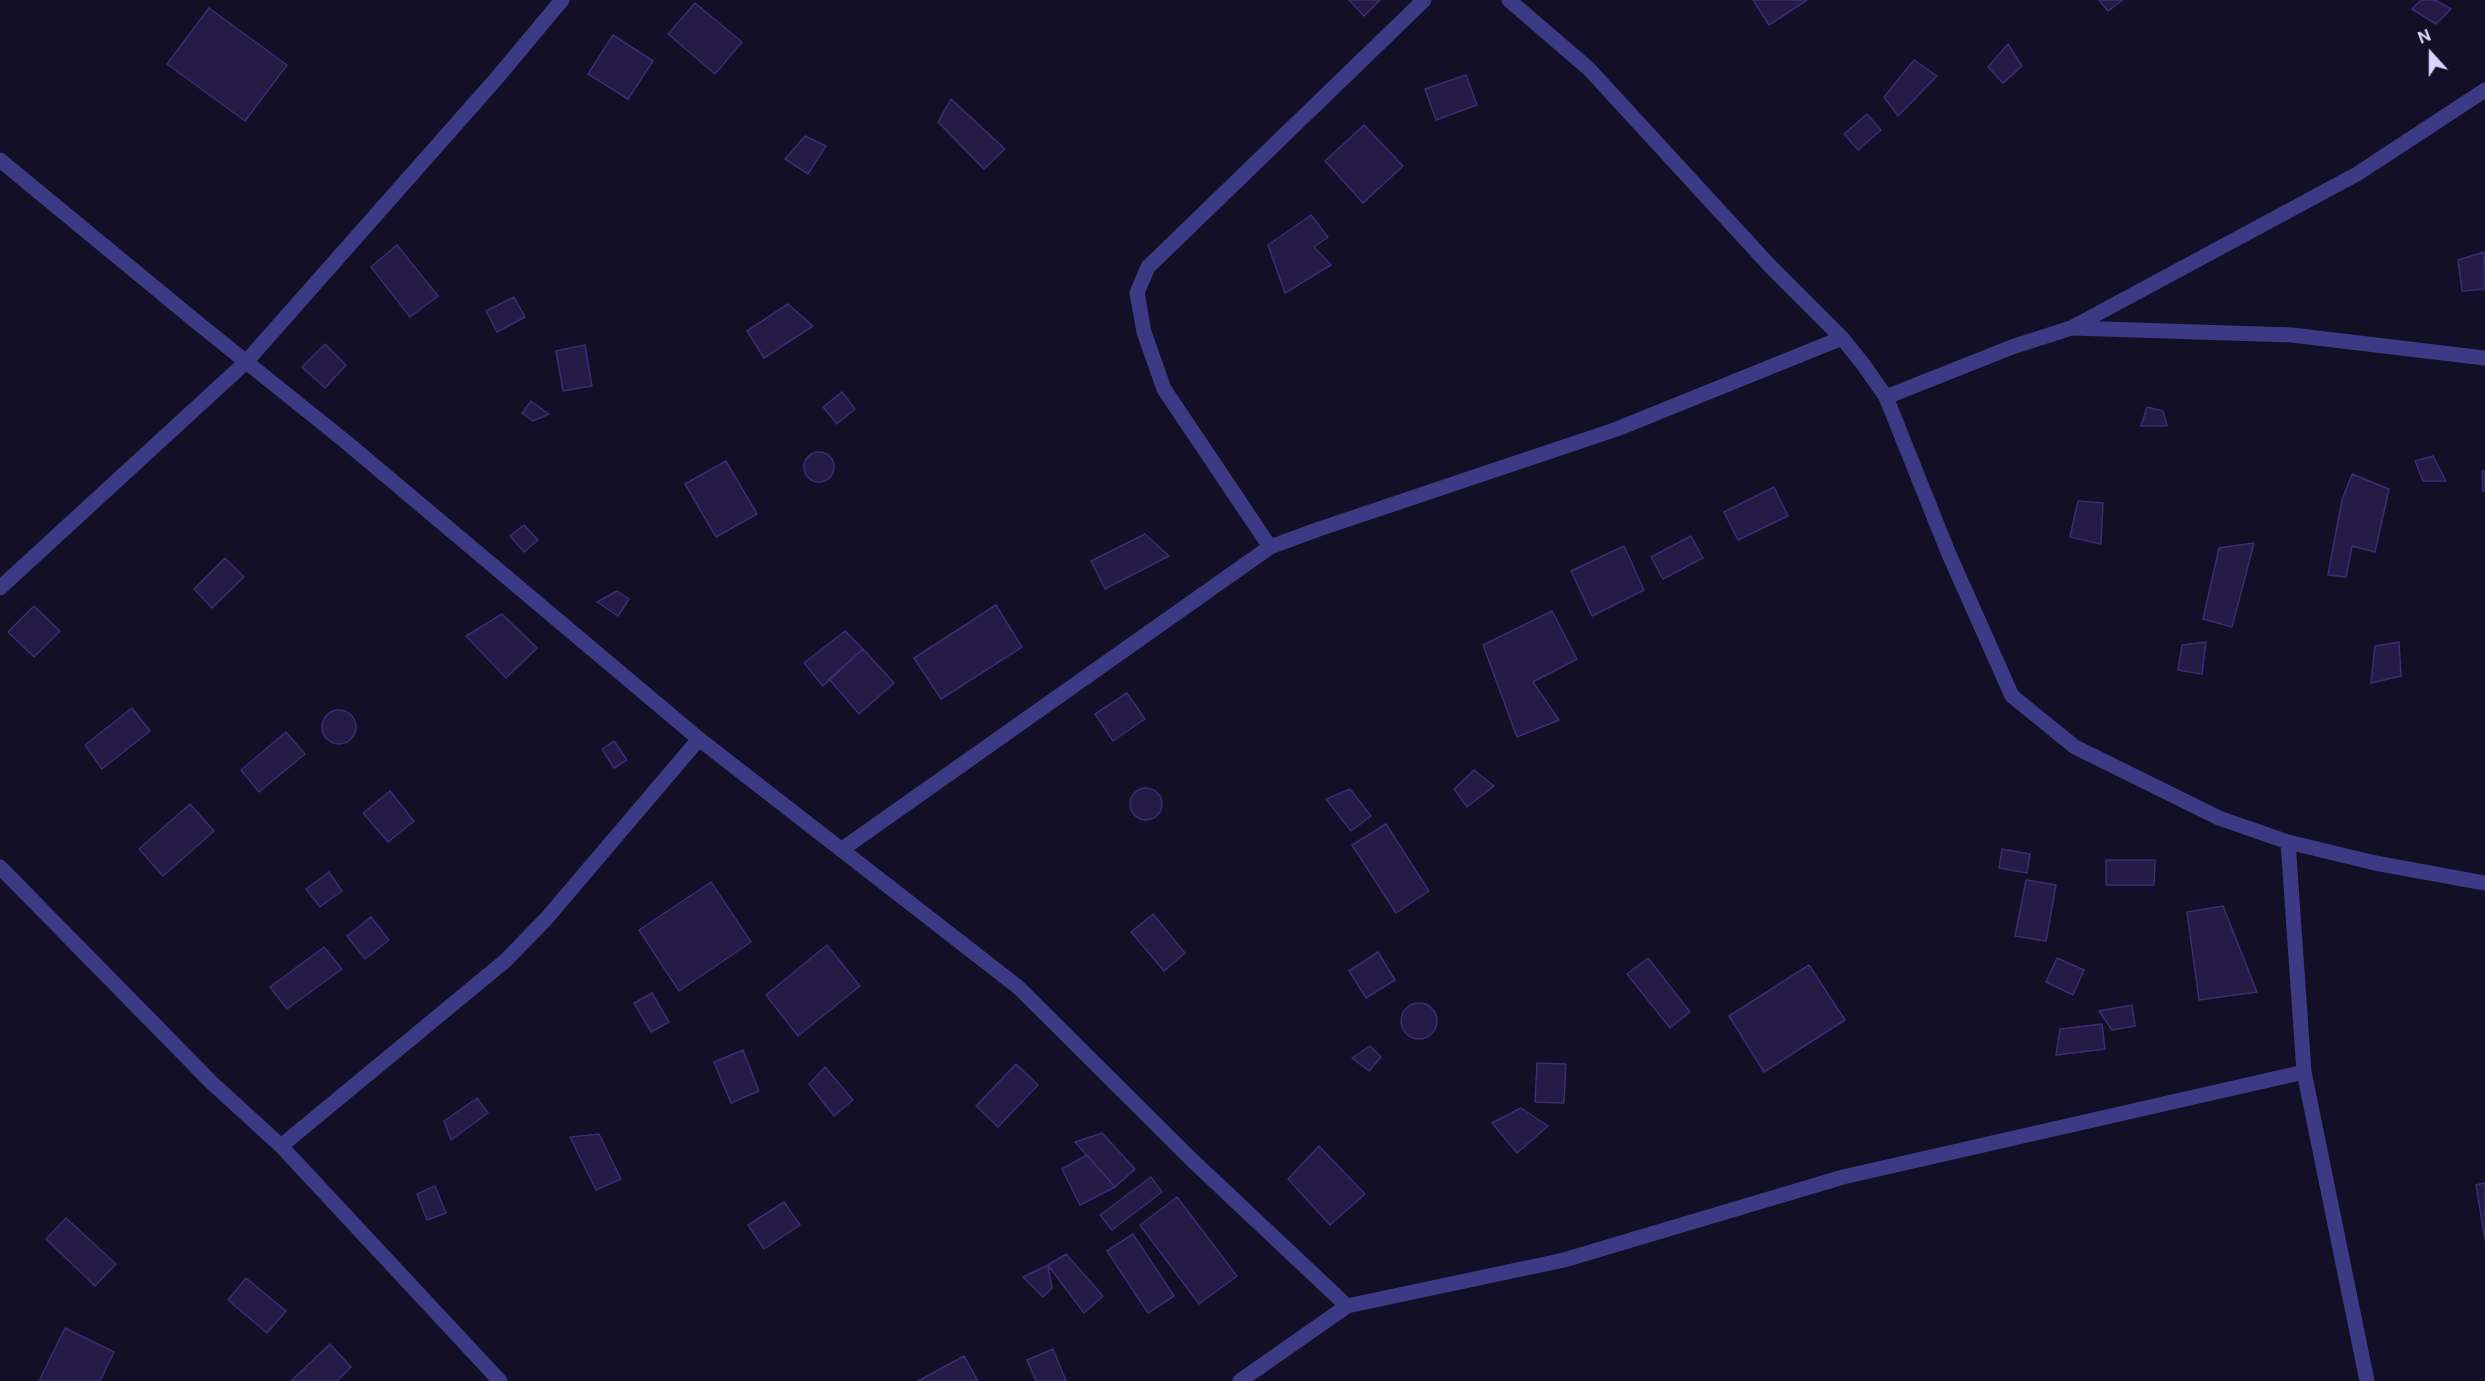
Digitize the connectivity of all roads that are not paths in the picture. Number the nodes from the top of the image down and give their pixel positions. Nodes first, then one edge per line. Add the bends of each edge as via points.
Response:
1 (562, 0) edge
2 (1424, 0) edge
3 (1509, 0) edge
4 (2485, 90) edge
5 (0, 160) edge
6 (2071, 328) junction
7 (1842, 338) junction
8 (2485, 358) edge
9 (246, 362) junction
10 (1886, 397) junction
11 (1270, 547) junction
12 (0, 588) edge
13 (699, 739) junction
14 (2288, 842) junction
15 (841, 850) junction
16 (0, 867) edge
17 (2485, 883) edge
18 (2304, 1072) junction
19 (281, 1146) junction
20 (1347, 1306) junction
21 (500, 1381) edge
22 (1240, 1381) edge
23 (2367, 1381) edge

1 - 9 street
2 - 11 street via 1148,267 1137,293 1144,332 1164,389
3 - 7 street via 1589,69 1770,266
4 - 6 street via 2357,174
5 - 9 street
6 - 8 street via 2292,335
6 - 10 street
7 - 10 street
7 - 11 street via 1617,429
9 - 12 street
9 - 13 street
10 - 14 street via 1948,552 2012,696 2075,747 2219,818
11 - 15 street
13 - 15 street
13 - 19 street via 505,962
14 - 17 street
14 - 18 street
15 - 20 street via 1018,987 1193,1161
16 - 19 street via 212,1083
18 - 20 street via 1843,1177 1564,1260
18 - 23 street
19 - 21 street
20 - 22 street

